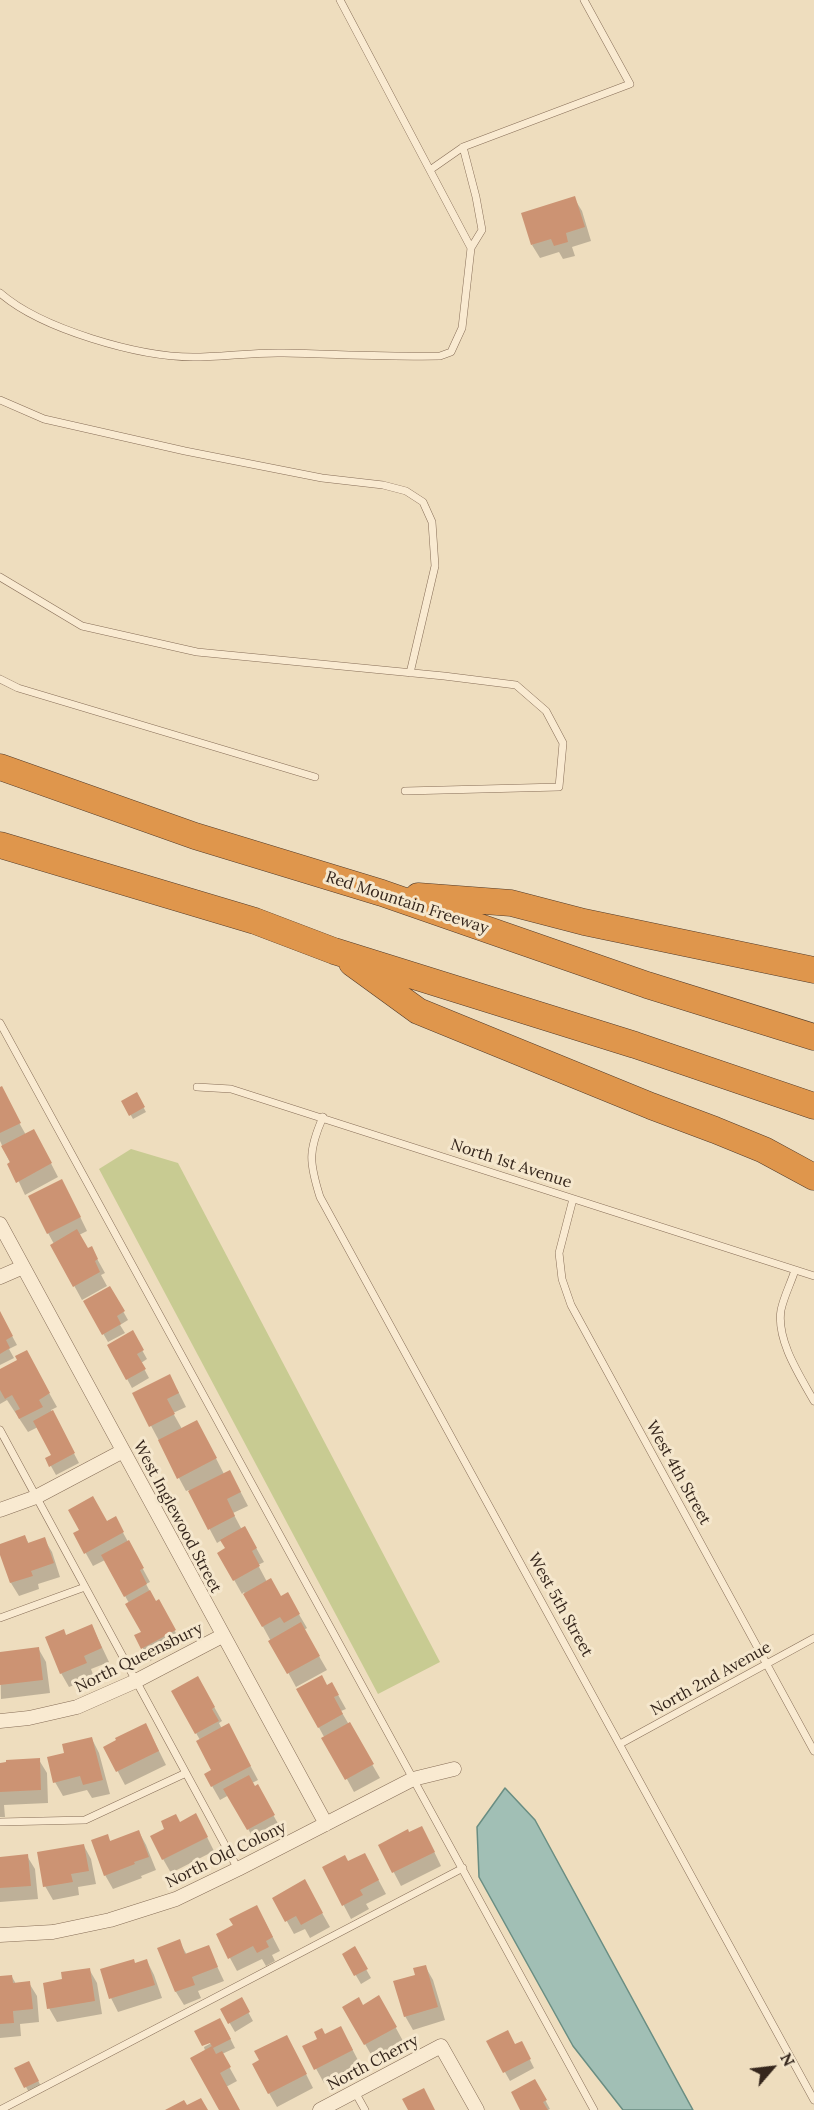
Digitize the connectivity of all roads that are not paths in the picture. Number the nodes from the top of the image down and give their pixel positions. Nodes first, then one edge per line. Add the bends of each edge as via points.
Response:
1 (340, 0) edge
2 (584, 0) edge
3 (463, 147) junction
4 (430, 170) junction
5 (471, 248) junction
6 (0, 293) edge
7 (0, 400) edge
8 (0, 577) edge
9 (410, 673) junction
10 (0, 679) edge
11 (0, 767) edge
12 (315, 777) dead end
13 (405, 791) dead end
14 (0, 845) edge
15 (382, 893) junction
16 (334, 951) junction
17 (814, 970) edge
18 (0, 1023) edge
19 (814, 1037) edge
20 (197, 1087) dead end
21 (814, 1106) edge
22 (323, 1117) junction
23 (814, 1177) edge
24 (573, 1198) junction
25 (0, 1224) edge
26 (23, 1267) junction
27 (795, 1270) junction
28 (814, 1276) edge
29 (0, 1277) edge
30 (814, 1401) edge
31 (0, 1430) edge
32 (123, 1451) junction
33 (36, 1497) junction
34 (0, 1510) edge
35 (85, 1587) junction
36 (0, 1618) edge
37 (222, 1636) junction
38 (814, 1638) edge
39 (767, 1664) junction
40 (136, 1681) junction
41 (0, 1721) edge
42 (620, 1744) junction
43 (814, 1751) edge
44 (454, 1769) dead end
45 (186, 1773) junction
46 (413, 1779) junction
47 (0, 1822) edge
48 (326, 1824) junction
49 (463, 1868) junction
50 (238, 1869) junction
51 (0, 1935) edge
52 (355, 2092) junction
53 (814, 2100) edge
54 (1, 2107) edge
55 (320, 2110) edge
56 (365, 2110) edge
57 (477, 2110) edge
58 (594, 2110) edge

1 - 4 lane
2 - 3 lane via 630,84
3 - 4 lane
3 - 5 lane via 482,230
4 - 5 lane
5 - 6 lane via 462,328 451,352 440,356 156,355 46,323
7 - 9 lane via 44,419 322,478 383,485 406,491 423,502 432,522 435,566
8 - 9 lane via 82,626 197,652
9 - 13 lane via 516,685 546,711 563,743 559,787
10 - 12 lane via 18,688
11 - 15 highway, Red Mountain Freeway via 195,836
14 - 16 highway via 255,921
15 - 17 highway via 511,903
15 - 19 highway, Red Mountain Freeway
16 - 21 highway via 635,1045
16 - 23 highway via 418,1011 764,1150
18 - 46 lane
20 - 22 lane, North 1st Avenue via 231,1089
22 - 24 lane, North 1st Avenue
22 - 42 lane, West 5th Street via 313,1140 311,1166 320,1197
24 - 27 lane, North 1st Avenue
24 - 39 lane, West 4th Street via 559,1253 571,1305
25 - 26 street, West Inglewood Street
26 - 29 street
26 - 32 street, West Inglewood Street
27 - 28 lane, North 1st Avenue
27 - 30 lane via 781,1311 783,1337
31 - 33 lane
32 - 33 street
32 - 37 street, West Inglewood Street
33 - 34 street
33 - 35 lane
35 - 36 lane
35 - 40 lane
37 - 40 street, North Queensbury
37 - 48 street, West Inglewood Street
38 - 39 lane, North 2nd Avenue
39 - 42 lane, North 2nd Avenue
39 - 43 lane, West 4th Street
40 - 41 street, North Queensbury via 77,1707
40 - 45 lane
42 - 53 lane, West 5th Street
44 - 46 street, North Old Colony
45 - 47 lane via 85,1820
45 - 50 lane
46 - 48 street, North Old Colony
46 - 49 lane
48 - 50 street, North Old Colony
49 - 54 lane
49 - 58 lane
50 - 51 street, North Old Colony via 176,1899 110,1920 53,1932
52 - 55 street, North Cherry
52 - 56 lane
52 - 57 street, North Cherry via 441,2046

